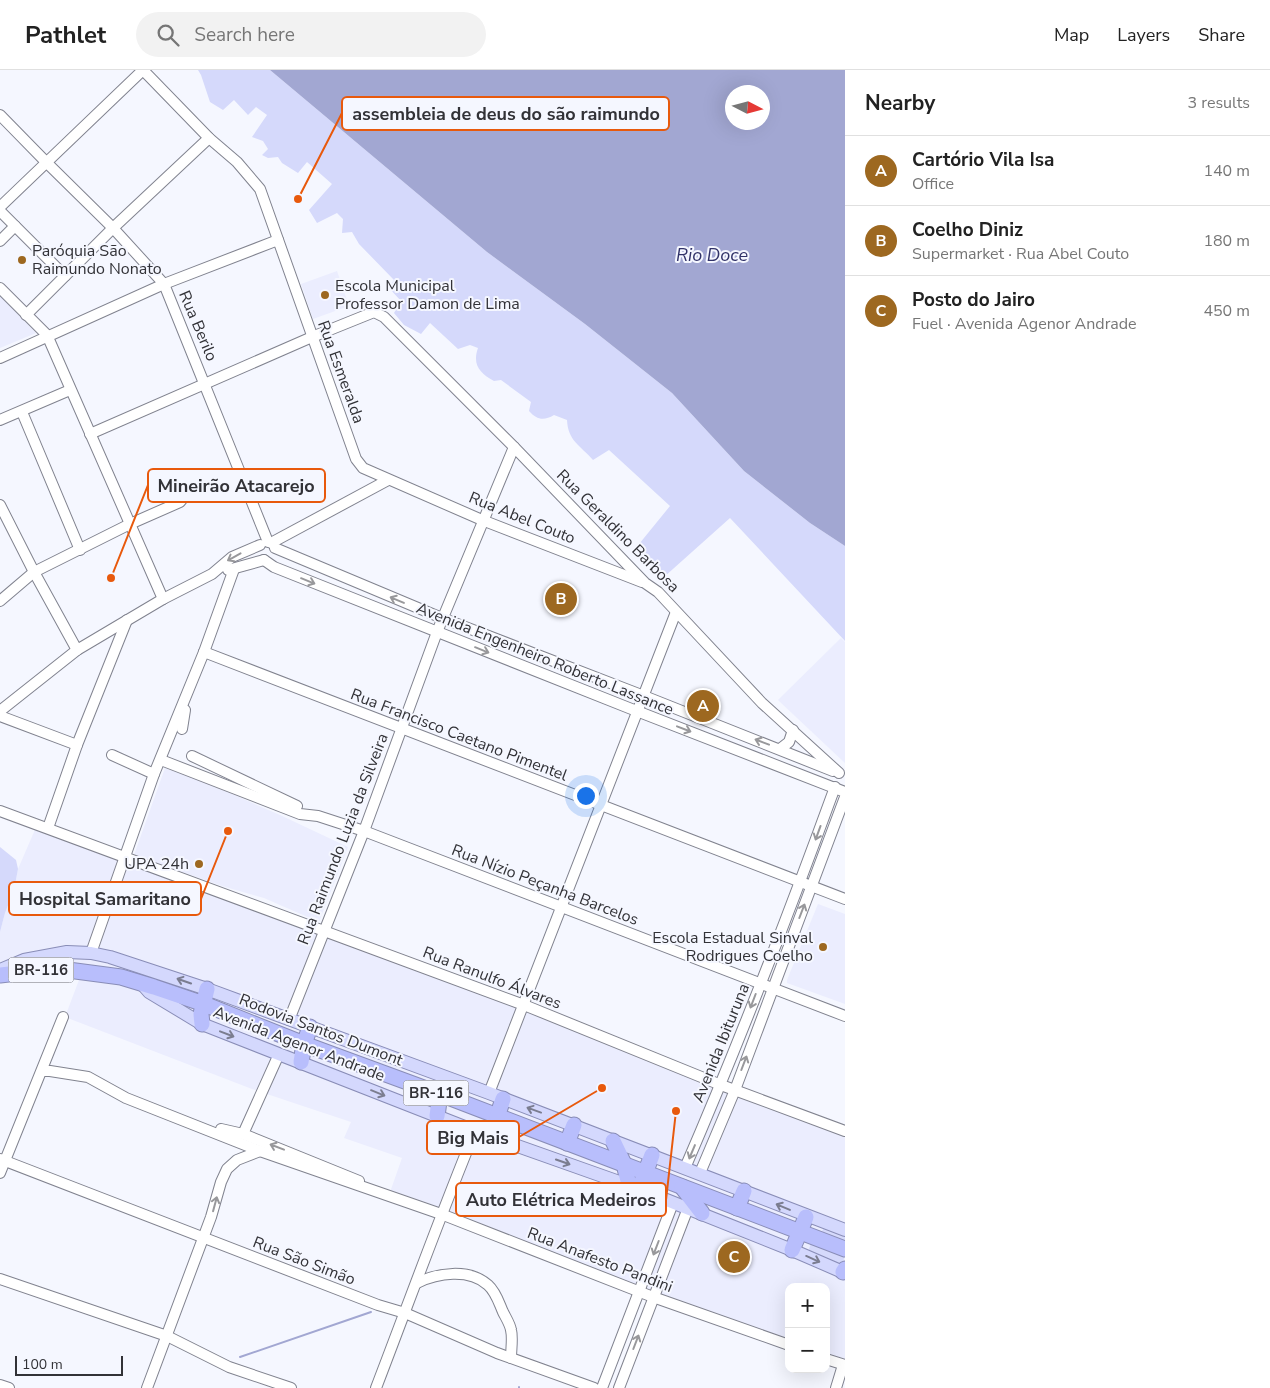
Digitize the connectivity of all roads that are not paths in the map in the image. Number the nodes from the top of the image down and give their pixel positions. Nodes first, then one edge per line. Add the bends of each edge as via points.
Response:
1 (143, 70) edge
2 (0, 115) edge
3 (209, 138) junction
4 (46, 162) junction
5 (0, 207) edge
6 (0, 211) edge
7 (15, 226) junction
8 (113, 228) junction
9 (278, 240) junction
10 (0, 241) edge
11 (65, 276) junction
12 (164, 284) junction
13 (0, 288) edge
14 (26, 315) junction
15 (47, 335) junction
16 (312, 337) junction
17 (0, 358) edge
18 (205, 383) junction
19 (70, 390) junction
20 (22, 412) junction
21 (0, 420) edge
22 (90, 434) junction
23 (514, 447) junction
24 (388, 480) junction
25 (184, 498) dead end
26 (0, 505) edge
27 (2, 516) edge
28 (482, 520) junction
29 (130, 524) junction
30 (268, 545) junction
31 (80, 550) junction
32 (264, 560) junction
33 (234, 569) junction
34 (34, 572) junction
35 (212, 574) junction
36 (352, 581) junction
37 (645, 583) junction
38 (346, 596) junction
39 (163, 599) junction
40 (0, 601) edge
41 (676, 612) junction
42 (442, 618) junction
43 (127, 620) junction
44 (437, 632) junction
45 (77, 650) junction
46 (204, 652) junction
47 (190, 687) junction
48 (644, 696) junction
49 (0, 711) edge
50 (638, 712) junction
51 (0, 716) edge
52 (182, 728) dead end
53 (402, 729) junction
54 (793, 730) junction
55 (77, 745) junction
56 (780, 749) junction
57 (112, 755) dead end
58 (192, 756) dead end
59 (161, 760) junction
60 (154, 774) junction
61 (842, 774) edge
62 (835, 787) junction
63 (845, 792) edge
64 (845, 797) edge
65 (600, 806) junction
66 (0, 812) edge
67 (318, 816) junction
68 (48, 828) junction
69 (364, 831) junction
70 (126, 857) junction
71 (800, 882) junction
72 (812, 886) junction
73 (845, 899) edge
74 (561, 907) junction
75 (323, 931) junction
76 (91, 953) junction
77 (0, 970) edge
78 (0, 975) edge
79 (761, 982) junction
80 (141, 983) junction
81 (773, 987) junction
82 (205, 997) junction
83 (524, 1005) junction
84 (845, 1016) edge
85 (63, 1017) dead end
86 (289, 1020) junction
87 (202, 1024) junction
88 (310, 1027) junction
89 (304, 1044) junction
90 (279, 1054) junction
91 (301, 1062) junction
92 (42, 1071) junction
93 (721, 1085) junction
94 (734, 1090) junction
95 (489, 1093) junction
96 (440, 1094) junction
97 (503, 1099) junction
98 (437, 1116) junction
99 (497, 1117) junction
100 (186, 1122) junction
101 (574, 1125) junction
102 (475, 1131) junction
103 (845, 1131) edge
104 (243, 1134) junction
105 (613, 1141) junction
106 (567, 1143) junction
107 (260, 1152) junction
108 (652, 1155) junction
109 (2, 1159) edge
110 (624, 1164) junction
111 (685, 1168) junction
112 (645, 1172) junction
113 (0, 1173) edge
114 (700, 1173) junction
115 (634, 1187) junction
116 (682, 1187) junction
117 (744, 1191) junction
118 (402, 1202) junction
119 (674, 1203) junction
120 (737, 1208) junction
121 (695, 1211) junction
122 (441, 1214) junction
123 (806, 1217) junction
124 (845, 1230) edge
125 (800, 1231) junction
126 (203, 1238) junction
127 (845, 1249) edge
128 (792, 1250) junction
129 (844, 1271) edge
130 (0, 1279) edge
131 (417, 1283) junction
132 (639, 1291) junction
133 (653, 1297) junction
134 (405, 1314) junction
135 (167, 1336) junction
136 (785, 1344) edge
137 (511, 1358) junction
138 (830, 1360) edge
139 (844, 1365) edge
140 (0, 1384) edge
141 (9, 1388) edge
142 (147, 1388) edge
143 (291, 1388) edge
144 (376, 1388) edge
145 (594, 1388) edge
146 (602, 1388) edge
147 (619, 1388) edge
148 (836, 1388) edge

1 - 3 street, Rua Esmeralda
1 - 4 street
2 - 4 street, Rua Berilo
3 - 8 street
3 - 9 street, Rua Esmeralda via 237,162 260,189
4 - 5 street
4 - 8 street, Rua Berilo
6 - 7 street
7 - 10 street
7 - 11 street
8 - 11 street
8 - 12 street, Rua Berilo
9 - 12 street
9 - 16 street, Rua Esmeralda
11 - 14 street
12 - 15 street
12 - 18 street, Rua Berilo
13 - 14 street
14 - 15 street
15 - 17 street
15 - 19 street
16 - 18 street
16 - 23 street, Rua Geraldino Barbosa via 374,312 384,317
16 - 24 street, Rua Esmeralda via 356,459 363,468
18 - 22 street
18 - 30 street, Rua Berilo
19 - 20 street
19 - 22 street
20 - 21 street
20 - 31 street
22 - 29 street
23 - 28 street, Rua Raimundo Luzia da Silveira
23 - 37 street, Rua Geraldino Barbosa
24 - 28 street, Rua Abel Couto
24 - 30 street
25 - 29 street
26 - 27 street
27 - 34 street
28 - 37 street, Rua Abel Couto
28 - 42 street, Rua Raimundo Luzia da Silveira
29 - 31 street
29 - 39 street
30 - 32 street, Rua Berilo via 258,554
30 - 32 street via 274,556
30 -> 35 street via 232,557
30 - 36 street, Avenida Engenheiro Roberto Lassance
31 - 34 street
32 - 33 street
32 -> 38 street, Avenida Engenheiro Roberto Lassance
33 - 35 street
33 - 46 street
34 - 40 street
34 - 45 street
35 - 39 street
36 - 38 street
42 -> 36 street, Avenida Engenheiro Roberto Lassance
37 - 41 street, Rua Geraldino Barbosa
38 - 44 street, Avenida Engenheiro Roberto Lassance
39 - 43 street
41 - 48 street
41 - 54 street, Rua Geraldino Barbosa via 762,703
42 - 44 street, Rua Raimundo Luzia da Silveira
42 - 48 street, Avenida Engenheiro Roberto Lassance
43 - 45 street
43 - 55 street
44 -> 50 street, Avenida Engenheiro Roberto Lassance
44 - 53 street, Rua Raimundo Luzia da Silveira
45 - 49 street
46 - 47 street
46 - 53 street, Rua Francisco Caetano Pimentel
47 - 52 street
47 - 59 street
48 - 50 street
56 -> 48 street, Avenida Engenheiro Roberto Lassance
50 -> 62 street, Avenida Engenheiro Roberto Lassance
50 - 65 street
51 - 55 street
53 - 65 street, Rua Francisco Caetano Pimentel
53 - 69 street, Rua Raimundo Luzia da Silveira
54 - 56 street via 789,742
54 - 61 street, Rua Geraldino Barbosa
55 - 68 street
56 - 61 street, Avenida Engenheiro Roberto Lassance
57 - 60 street
58 - 67 street, Rua Nízio Peçanha Barcelos
59 - 60 street
59 - 67 street, Rua Nízio Peçanha Barcelos via 300,814
60 - 70 street
62 - 63 street, Avenida Engenheiro Roberto Lassance
62 -> 71 street, Avenida Ibituruna
64 - 72 street, Avenida Ibituruna
65 - 71 street, Rua Francisco Caetano Pimentel
65 - 74 street
66 - 68 street, Rua Ranulfo Álvares
67 - 69 street, Rua Nízio Peçanha Barcelos
68 - 70 street, Rua Ranulfo Álvares
69 - 74 street, Rua Nízio Peçanha Barcelos
69 - 75 street, Rua Raimundo Luzia da Silveira
70 - 75 street, Rua Ranulfo Álvares
70 - 76 street
71 - 72 street, Rua Francisco Caetano Pimentel
71 - 79 street, Avenida Ibituruna
72 - 73 street, Rua Francisco Caetano Pimentel
81 -> 72 street, Avenida Ibituruna
74 - 79 street, Rua Nízio Peçanha Barcelos
74 - 83 street
75 - 83 street, Rua Ranulfo Álvares
75 - 86 street, Rua Raimundo Luzia da Silveira
76 - 77 main road, Avenida Agenor Andrade via 67,952 24,960
82 -> 76 main road, Avenida Agenor Andrade via 140,966
78 - 80 highway, Rodovia Santos Dumont / BR-116 via 52,969 103,974
79 - 81 street, Rua Nízio Peçanha Barcelos
79 -> 93 street, Avenida Ibituruna
80 - 82 highway, Rodovia Santos Dumont / BR-116
80 - 87 main road, Avenida Agenor Andrade via 149,992
81 - 84 street, Rua Nízio Peçanha Barcelos
94 -> 81 street, Avenida Ibituruna
82 - 86 main road, Avenida Agenor Andrade
82 - 87 highway
82 - 89 highway, Rodovia Santos Dumont / BR-116
83 - 93 street, Rua Ranulfo Álvares
83 - 95 street
85 - 92 street
86 - 88 main road, Avenida Agenor Andrade
87 -> 90 main road, Avenida Agenor Andrade
88 - 89 highway
88 - 95 main road, Avenida Agenor Andrade
89 - 91 highway
89 - 96 highway, Rodovia Santos Dumont / BR-116
90 - 91 main road, Avenida Agenor Andrade
90 - 104 street
91 -> 98 main road, Avenida Agenor Andrade
92 - 100 street, Rua Anafesto Pandini via 88,1077 126,1098
92 - 109 street
93 - 94 street, Rua Ranulfo Álvares
93 -> 111 street, Avenida Ibituruna
94 - 103 street, Rua Ranulfo Álvares
94 - 114 street, Avenida Ibituruna
95 - 97 main road, Avenida Agenor Andrade
96 - 98 highway
96 - 99 highway, Rodovia Santos Dumont / BR-116
97 - 99 highway
101 -> 97 main road, Avenida Agenor Andrade
98 - 102 main road, Avenida Agenor Andrade
99 - 106 highway, Rodovia Santos Dumont / BR-116
100 - 104 street, Rua Anafesto Pandini
100 - 107 street, Rua Anafesto Pandini
101 - 105 main road, Avenida Agenor Andrade
101 - 106 highway
102 -> 115 main road, Avenida Agenor Andrade
102 - 122 street
118 -> 104 street, Rua Anafesto Pandini via 347,1175
105 - 108 main road, Avenida Agenor Andrade
105 - 110 highway
106 - 110 highway, Rodovia Santos Dumont / BR-116
107 - 118 street, Rua Anafesto Pandini
126 -> 107 street via 227,1169 237,1160
108 - 111 main road, Avenida Agenor Andrade
108 - 112 highway
109 - 113 street
109 - 126 street, Rua São Simão
110 - 112 highway, Rodovia Santos Dumont / BR-116
110 - 115 highway
111 - 114 main road, Avenida Agenor Andrade
112 - 115 highway
112 - 116 highway, Rodovia Santos Dumont / BR-116
114 - 117 main road, Avenida Agenor Andrade
115 - 119 main road, Avenida Agenor Andrade
116 - 120 highway, Rodovia Santos Dumont / BR-116
116 - 121 highway
117 - 120 highway
123 -> 117 main road, Avenida Agenor Andrade
118 - 122 street, Rua Anafesto Pandini
119 - 121 main road, Avenida Agenor Andrade
119 -> 132 street
120 - 125 highway, Rodovia Santos Dumont / BR-116
121 - 128 main road, Avenida Agenor Andrade
121 - 133 street
122 - 131 street
122 - 132 street, Rua Anafesto Pandini
123 - 124 main road, Avenida Agenor Andrade
123 - 125 highway
125 - 127 highway, Rodovia Santos Dumont / BR-116
125 - 128 highway
126 - 134 street, Rua São Simão
126 - 135 street
128 -> 129 main road, Avenida Agenor Andrade
130 - 135 street
131 - 134 street
131 - 137 street via 434,1276 457,1274 488,1285 497,1296 512,1331
132 - 133 street, Rua Anafesto Pandini
132 - 146 street
133 - 136 street, Rua Anafesto Pandini
147 -> 133 street
134 - 137 street, Rua São Simão
134 - 144 street
135 - 142 street
135 - 143 street via 229,1367
137 - 145 street, Rua São Simão
138 - 139 street
139 - 148 street
140 - 141 street

